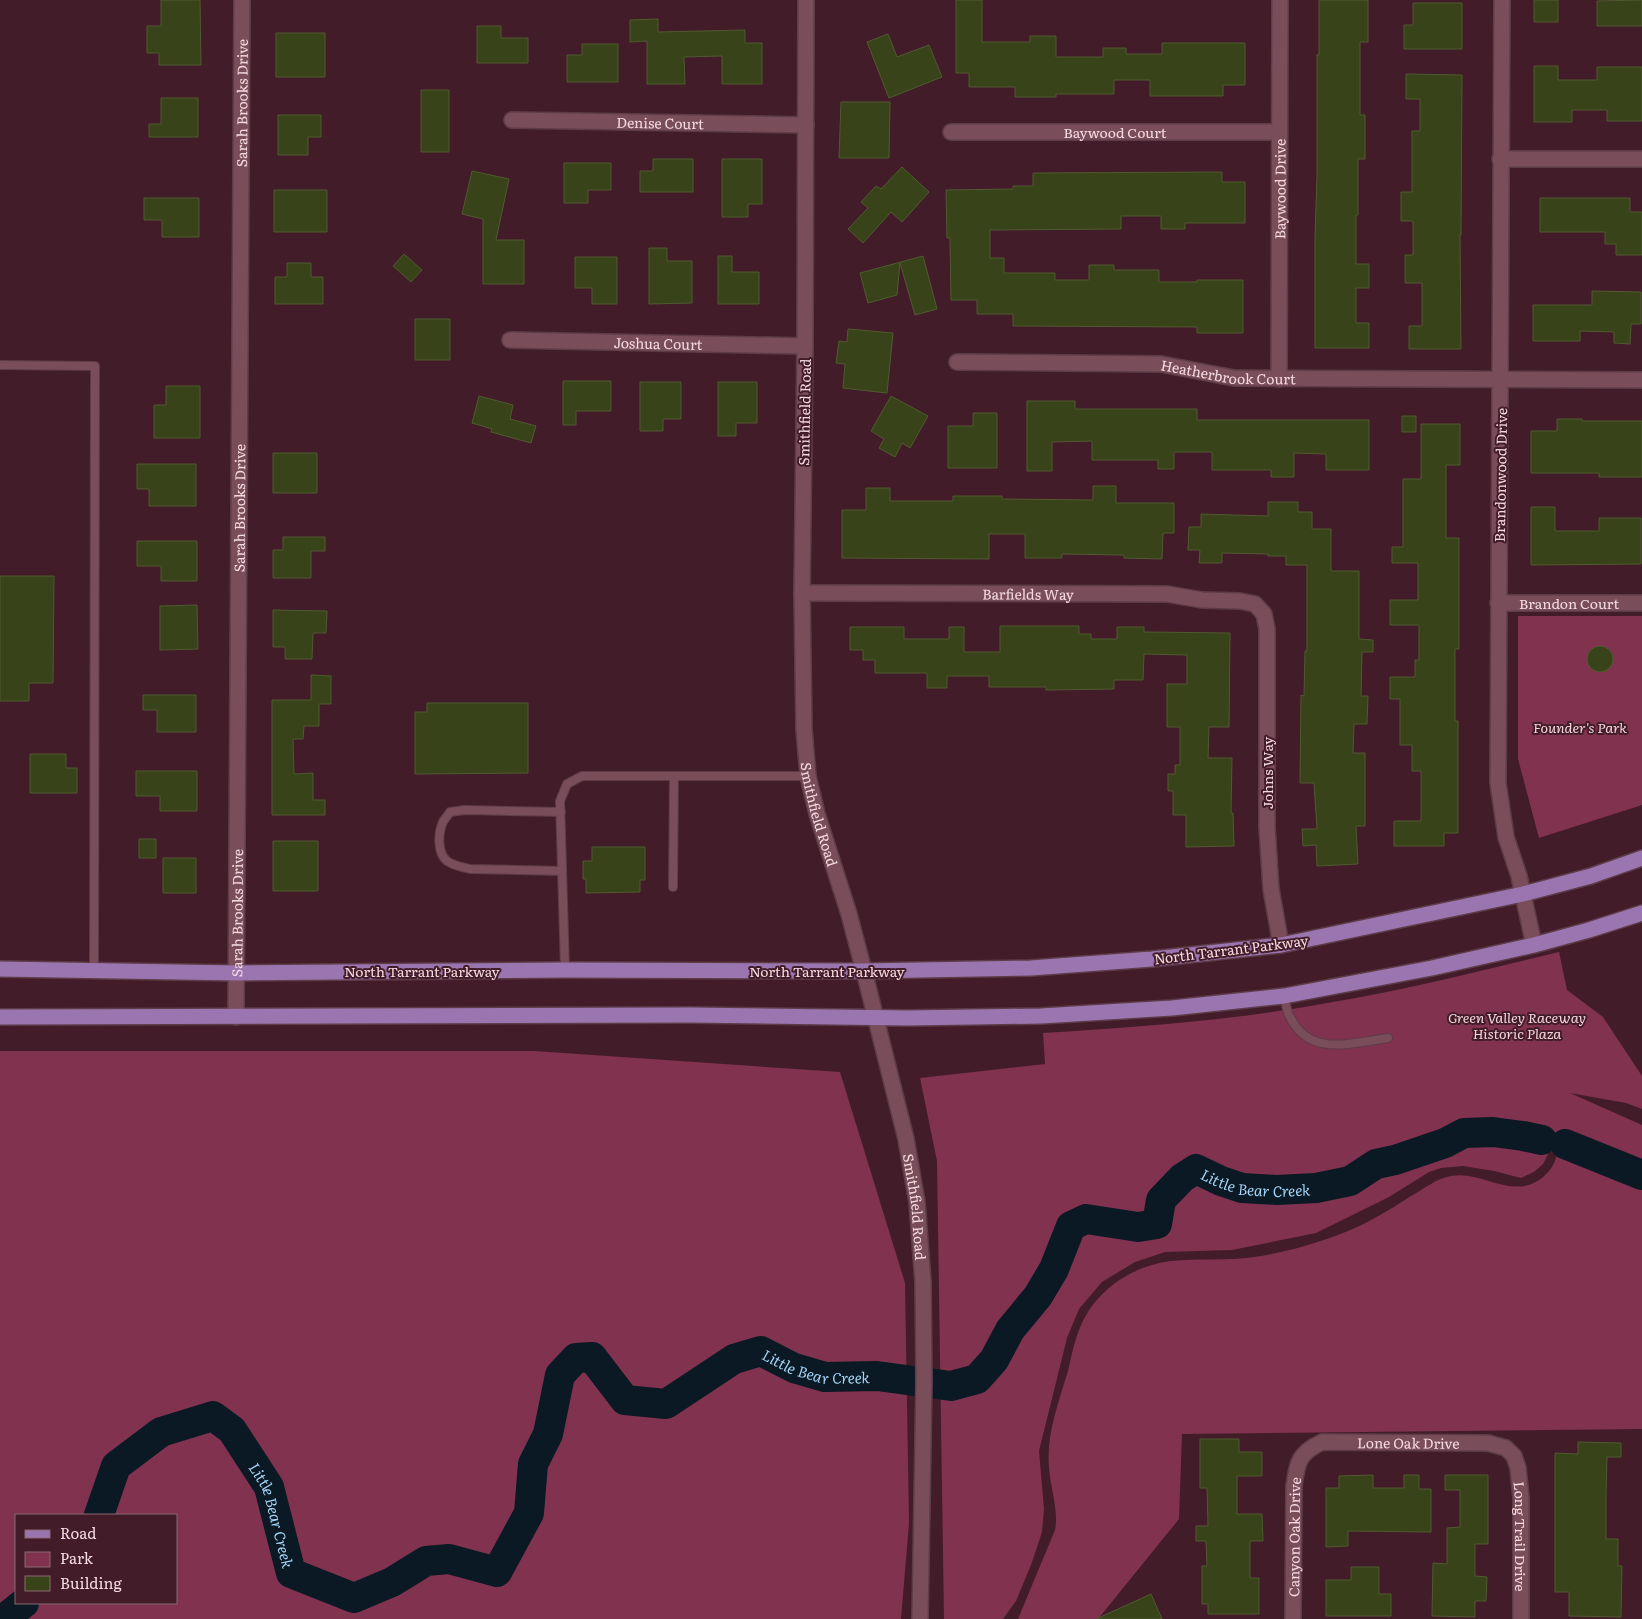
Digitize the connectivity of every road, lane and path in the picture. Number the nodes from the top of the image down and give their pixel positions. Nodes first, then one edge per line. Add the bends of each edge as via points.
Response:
1 (242, 0) edge
2 (806, 0) edge
3 (1280, 0) edge
4 (1502, 0) edge
5 (512, 120) dead end
6 (806, 125) junction
7 (951, 132) dead end
8 (1278, 132) junction
9 (1500, 159) junction
10 (1642, 159) edge
11 (510, 340) dead end
12 (805, 346) junction
13 (957, 362) dead end
14 (0, 365) edge
15 (1279, 379) junction
16 (1501, 380) junction
17 (1642, 380) edge
18 (802, 593) junction
19 (1498, 603) junction
20 (1642, 603) edge
21 (1255, 604) joint
22 (674, 776) junction
23 (808, 776) junction
24 (561, 812) junction
25 (1642, 858) edge
26 (562, 871) junction
27 (673, 887) dead end
28 (1523, 894) junction
29 (1642, 913) edge
30 (1281, 945) junction
31 (1534, 945) junction
32 (0, 969) edge
33 (94, 970) junction
34 (565, 970) junction
35 (864, 971) junction
36 (237, 972) junction
37 (1284, 996) junction
38 (0, 1017) edge
39 (236, 1017) junction
40 (875, 1018) junction
41 (1388, 1038) dead end
42 (1302, 1456) joint
43 (1514, 1456) joint
44 (920, 1619) edge
45 (1293, 1619) edge
46 (1520, 1619) edge

1 - 36 street, Sarah Brooks Drive
2 - 6 street, Smithfield Road
3 - 8 street, Baywood Drive
4 - 9 street, Brandonwood Drive
5 - 6 street, Denise Court
6 - 12 street, Smithfield Road
7 - 8 street, Baywood Court
8 - 15 street, Baywood Drive
9 - 10 street
9 - 16 street, Brandonwood Drive
11 - 12 street, Joshua Court
12 - 18 street, Smithfield Road
13 - 15 street, Heatherbrook Court via 1161,364 1234,378
14 - 33 lane via 95,366
15 - 16 street, Heatherbrook Court
16 - 17 street, Heatherbrook Court
16 - 19 street, Brandonwood Drive
18 - 21 street, Barfields Way via 1167,594
18 - 23 street, Smithfield Road
19 - 20 street, Brandon Court
19 - 28 street, Brandonwood Drive via 1498,783 1506,837
21 - 30 street, Johns Way via 1264,614 1267,629 1267,827 1271,890
22 - 23 lane
22 - 24 lane via 582,776 567,784 560,801
22 - 27 lane
23 - 35 street, Smithfield Road
24 - 26 lane
24 - 26 lane via 450,812 443,822 440,851 445,860 470,869
25 - 28 main road, North Tarrant Parkway
26 - 34 lane
28 - 30 main road, North Tarrant Parkway
28 - 31 street, Brandonwood Drive
29 - 31 main road
30 - 35 main road, North Tarrant Parkway via 1031,968
31 - 37 main road
32 - 33 main road, North Tarrant Parkway
33 - 36 main road, North Tarrant Parkway
34 - 35 main road, North Tarrant Parkway
34 - 36 main road, North Tarrant Parkway
35 - 40 street, Smithfield Road
36 - 39 street, Sarah Brooks Drive
37 - 40 main road via 1172,1008 1041,1016
37 - 41 lane via 1297,1028 1312,1041 1328,1045
38 - 39 main road
39 - 40 main road via 691,1015
40 - 44 street, Smithfield Road via 906,1139 917,1202 923,1282
42 - 43 street, Lone Oak Drive via 1322,1442 1488,1443 1506,1448
42 - 45 street, Canyon Oak Drive via 1296,1465 1294,1486
43 - 46 street, Long Trail Drive via 1521,1498

